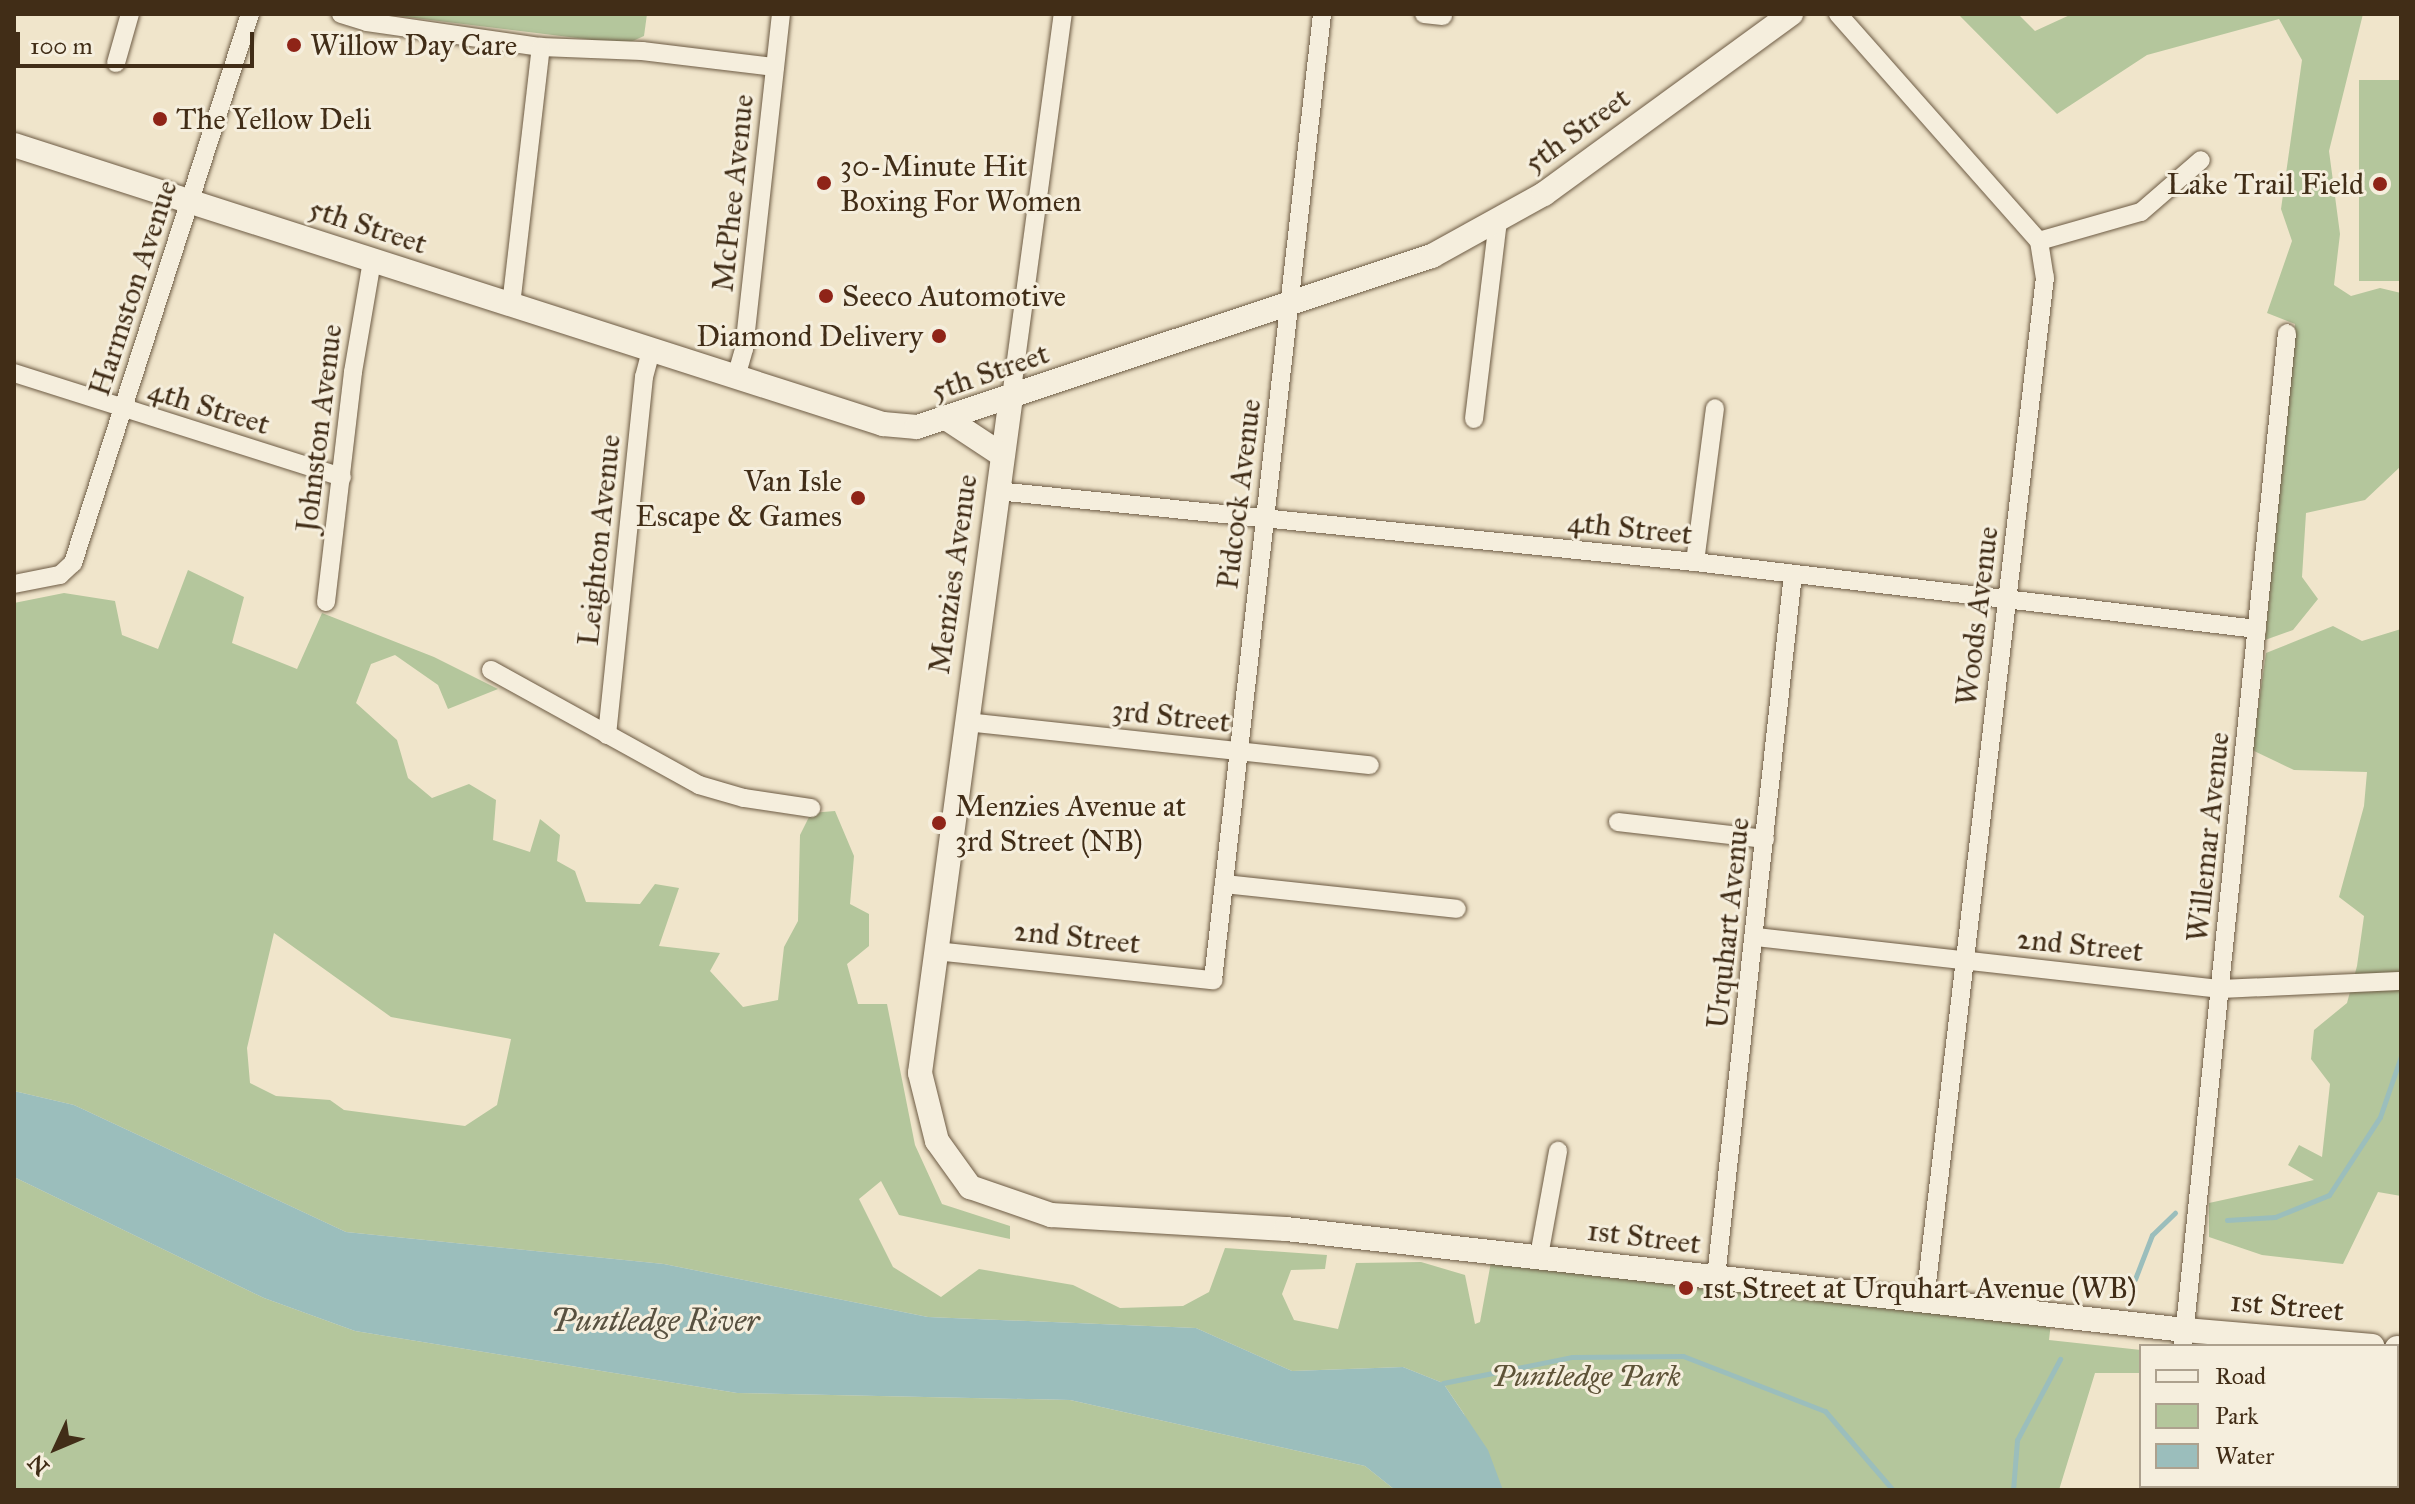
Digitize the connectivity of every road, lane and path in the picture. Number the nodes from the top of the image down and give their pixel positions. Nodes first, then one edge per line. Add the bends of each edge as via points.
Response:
1 (130, 14) edge
2 (250, 14) edge
3 (341, 14) edge
4 (781, 14) edge
5 (1063, 14) edge
6 (1322, 14) edge
7 (1791, 14) edge
8 (1838, 14) edge
9 (1764, 24) edge
10 (541, 47) junction
11 (116, 63) dead end
12 (775, 67) junction
13 (14, 145) edge
14 (2201, 160) dead end
15 (191, 202) junction
16 (1498, 221) junction
17 (2039, 241) junction
18 (372, 261) junction
19 (1289, 304) junction
20 (511, 305) junction
21 (2287, 333) dead end
22 (651, 351) junction
23 (14, 373) edge
24 (736, 377) junction
25 (1011, 397) junction
26 (1715, 408) dead end
27 (124, 410) junction
28 (1474, 419) dead end
29 (949, 420) junction
30 (1002, 455) junction
31 (342, 477) junction
32 (997, 491) junction
33 (1265, 519) junction
34 (1695, 562) junction
35 (1793, 574) junction
36 (14, 584) edge
37 (2006, 597) junction
38 (326, 602) dead end
39 (2257, 629) junction
40 (491, 670) dead end
41 (966, 722) junction
42 (607, 735) junction
43 (1239, 751) junction
44 (1370, 765) dead end
45 (811, 808) dead end
46 (1618, 822) dead end
47 (1765, 839) junction
48 (1224, 884) junction
49 (1457, 909) dead end
50 (1756, 937) junction
51 (935, 951) junction
52 (1962, 960) junction
53 (1213, 980) joint
54 (2399, 981) dead end
55 (2221, 989) junction
56 (937, 1141) joint
57 (1558, 1151) dead end
58 (1539, 1256) junction
59 (1716, 1277) junction
60 (1925, 1300) junction
61 (2184, 1338) edge
62 (2325, 1344) edge

1 - 11 street
2 - 15 street, Harmston Avenue
3 - 10 street
4 - 12 street, McPhee Avenue
5 - 25 street, Menzies Avenue
6 - 19 street, Pidcock Avenue
7 - 9 street, 5th Street
8 - 17 street
9 - 16 street, 5th Street via 1544,194
10 - 12 street via 642,51
10 - 20 street
12 - 24 street, McPhee Avenue via 744,349
13 - 15 street, 5th Street
14 - 17 street via 2141,212
15 - 18 street, 5th Street
15 - 27 street, Harmston Avenue
16 - 19 street, 5th Street via 1432,256
16 - 28 street
17 - 37 street, Woods Avenue via 2045,277
18 - 20 street, 5th Street
18 - 31 street, Johnston Avenue
19 - 25 street, 5th Street
19 - 33 street, Pidcock Avenue
20 - 22 street, 5th Street
21 - 39 street, Willemar Avenue
22 - 24 street, 5th Street
22 - 42 street, Leighton Avenue
23 - 27 street, 4th Street
24 - 29 street, 5th Street via 883,424 917,427
25 - 29 street, 5th Street
25 - 30 street, Menzies Avenue
26 - 34 street
27 - 31 street, 4th Street
27 - 36 street, Harmston Avenue via 73,563 60,575
29 - 30 street
30 - 32 street, Menzies Avenue
31 - 38 street, Johnston Avenue
32 - 33 street, 4th Street
32 - 41 street, Menzies Avenue
33 - 34 street, 4th Street
33 - 43 street, Pidcock Avenue
34 - 35 street, 4th Street
35 - 37 street, 4th Street
35 - 47 street, Urquhart Avenue
37 - 39 street, 4th Street
37 - 52 street, Woods Avenue
39 - 55 street, Willemar Avenue
40 - 42 street
41 - 43 street, 3rd Street
41 - 51 street, Menzies Avenue
42 - 45 street via 699,785
43 - 44 street, 3rd Street
43 - 48 street, Pidcock Avenue
46 - 47 street
47 - 50 street, Urquhart Avenue
48 - 49 street
48 - 53 street, Pidcock Avenue
50 - 52 street, 2nd Street
50 - 59 street, Urquhart Avenue
51 - 53 street, 2nd Street
51 - 56 street, Menzies Avenue via 920,1073
52 - 55 street, 2nd Street
52 - 60 street, Woods Avenue
54 - 55 street, 2nd Street
55 - 61 street, Willemar Avenue
56 - 58 street, 1st Street via 970,1187 1051,1215 1216,1222
57 - 58 street
58 - 59 street, 1st Street
59 - 60 street, 1st Street
60 - 61 street, 1st Street
61 - 62 street, 1st Street

